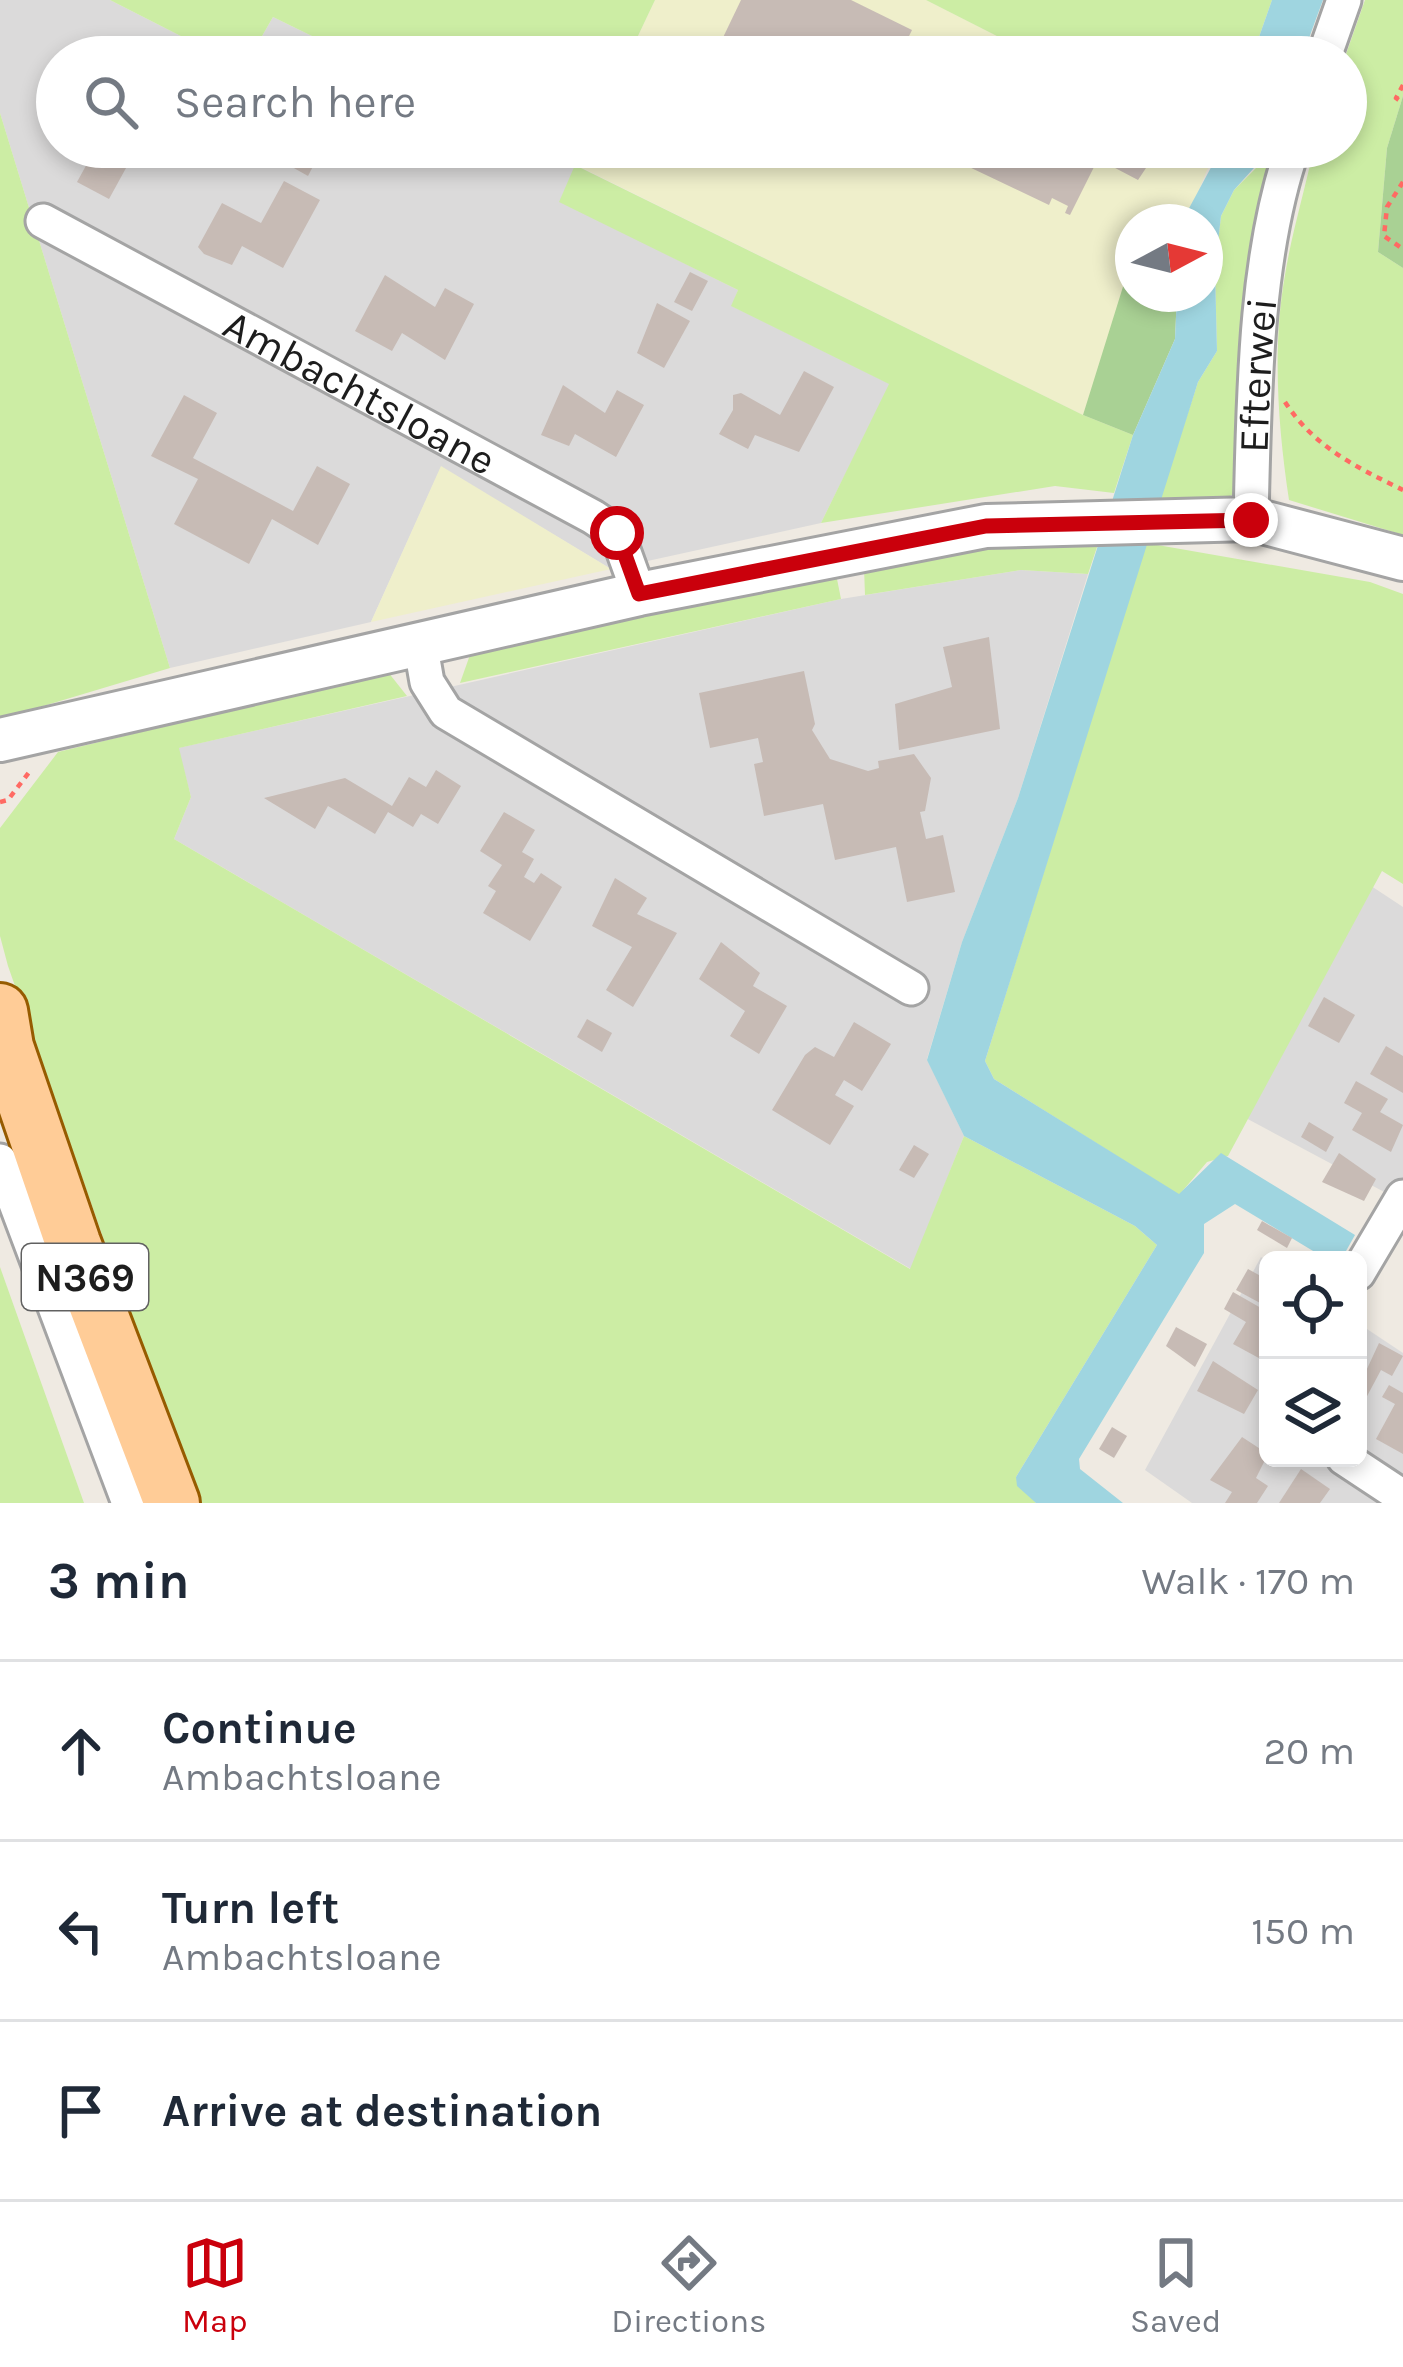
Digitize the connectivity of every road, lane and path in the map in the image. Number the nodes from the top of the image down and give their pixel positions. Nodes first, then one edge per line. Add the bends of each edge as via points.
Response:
1 (1344, 0) edge
2 (1331, 36) edge
3 (1403, 85) edge
4 (1403, 103) edge
5 (1285, 168) edge
6 (1403, 182) edge
7 (43, 221) dead end
8 (1403, 249) edge
9 (1259, 359) junction
10 (1403, 490) edge
11 (1251, 520) junction
12 (1403, 559) edge
13 (639, 594) junction
14 (420, 643) junction
15 (0, 740) edge
16 (911, 988) dead end
17 (2, 1032) edge
18 (0, 1161) edge
19 (1403, 1197) edge
20 (1367, 1259) edge
21 (1358, 1467) edge
22 (1403, 1497) edge
23 (129, 1503) edge
24 (172, 1503) edge

1 - 2 street
3 - 4 path via 1396,98
5 - 9 street, Efterwei
6 - 8 path via 1387,207 1384,236
7 - 13 street, Ambachtsloane via 605,525 617,533
9 - 10 path via 1300,425 1340,459
9 - 11 street, Efterwei
11 - 12 street
11 - 13 street via 986,526
13 - 14 street
14 - 15 street
14 - 16 street via 427,682 446,712
17 - 24 main road, N369
18 - 23 street
19 - 20 street
21 - 22 street

